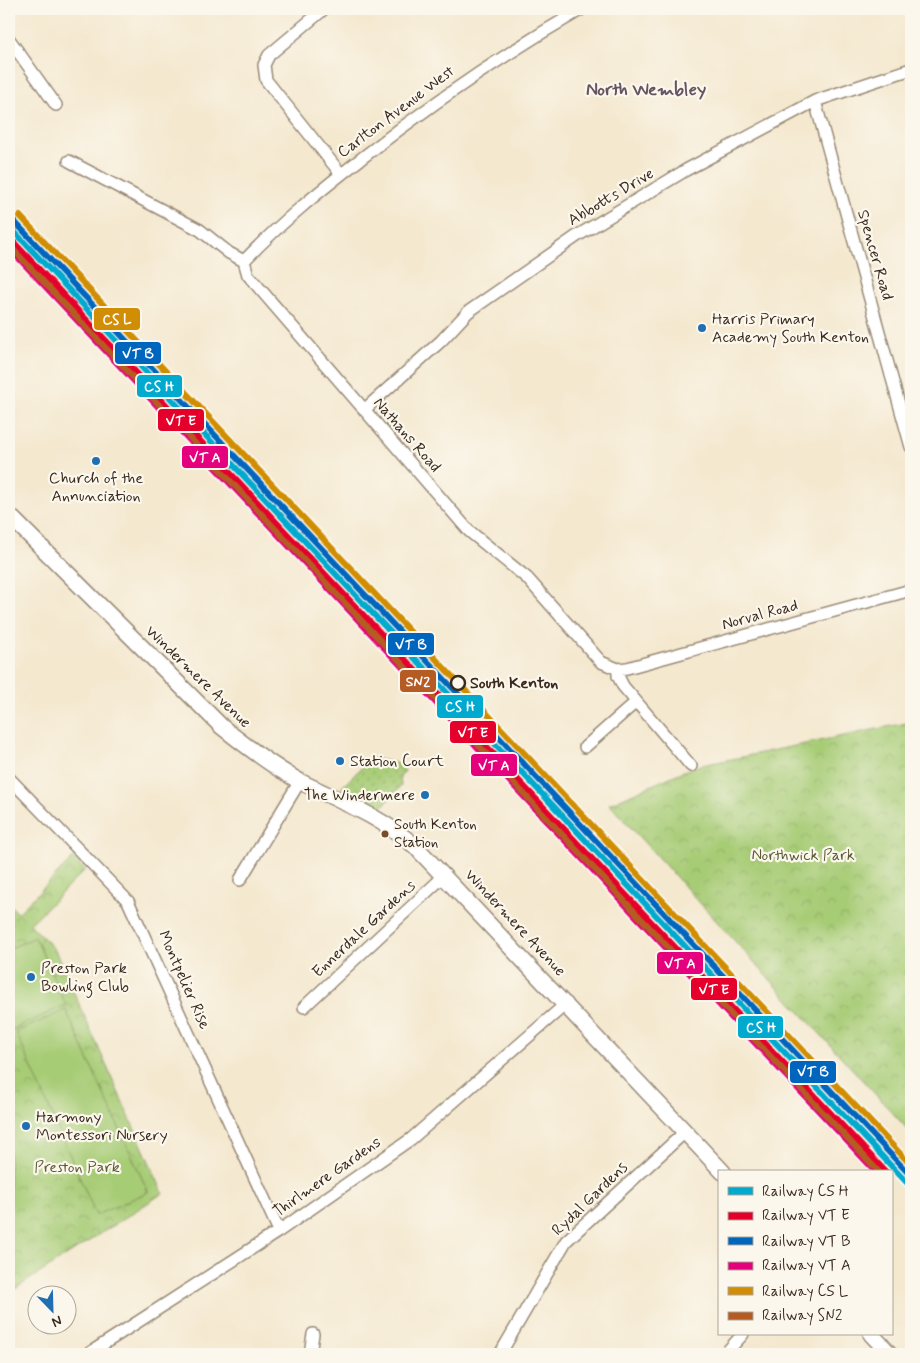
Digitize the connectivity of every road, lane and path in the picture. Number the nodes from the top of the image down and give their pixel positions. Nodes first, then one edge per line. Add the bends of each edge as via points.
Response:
1 (324, 9) edge
2 (582, 9) edge
3 (9, 39) edge
4 (911, 69) edge
5 (814, 101) junction
6 (56, 105) dead end
7 (69, 161) dead end
8 (342, 174) junction
9 (244, 261) junction
10 (364, 410) junction
11 (911, 447) edge
12 (9, 515) edge
13 (911, 590) edge
14 (618, 669) junction
15 (636, 702) junction
16 (586, 747) dead end
17 (691, 766) dead end
18 (9, 778) edge
19 (300, 781) junction
20 (445, 875) junction
21 (240, 880) dead end
22 (567, 1004) junction
23 (304, 1007) dead end
24 (686, 1131) junction
25 (721, 1170) edge
26 (279, 1230) junction
27 (313, 1334) dead end
28 (741, 1336) edge
29 (873, 1336) edge
30 (88, 1354) edge
31 (310, 1354) edge
32 (500, 1354) edge
33 (725, 1354) edge
34 (890, 1354) edge

1 - 8 street via 269,55 264,65 266,80
2 - 8 street, Carlton Avenue West via 478,72
3 - 6 street
4 - 5 street, Abbotts Drive
5 - 10 street, Abbotts Drive via 686,170 577,236 468,312 441,341
5 - 11 street, Spencer Road
7 - 9 street via 200,230
8 - 9 street, Carlton Avenue West via 264,239
9 - 10 street, Nathans Road via 248,275
10 - 14 street, Nathans Road via 469,531 526,578 601,662
12 - 19 street, Windermere Avenue via 222,727 247,748
13 - 14 street, Norval Road
14 - 15 street via 623,686
15 - 16 street
15 - 17 street
18 - 26 street, Montpelier Rise via 128,900
19 - 20 street, Windermere Avenue via 391,826
19 - 21 street
20 - 22 street, Windermere Avenue
20 - 23 street, Ennerdale Gardens
22 - 24 street, Windermere Avenue
22 - 26 street, Thirlmere Gardens via 411,1139
24 - 25 street, Windermere Avenue
24 - 32 street, Rydal Gardens via 566,1241
26 - 30 street, Thirlmere Gardens
27 - 31 street
28 - 33 street
29 - 34 street

